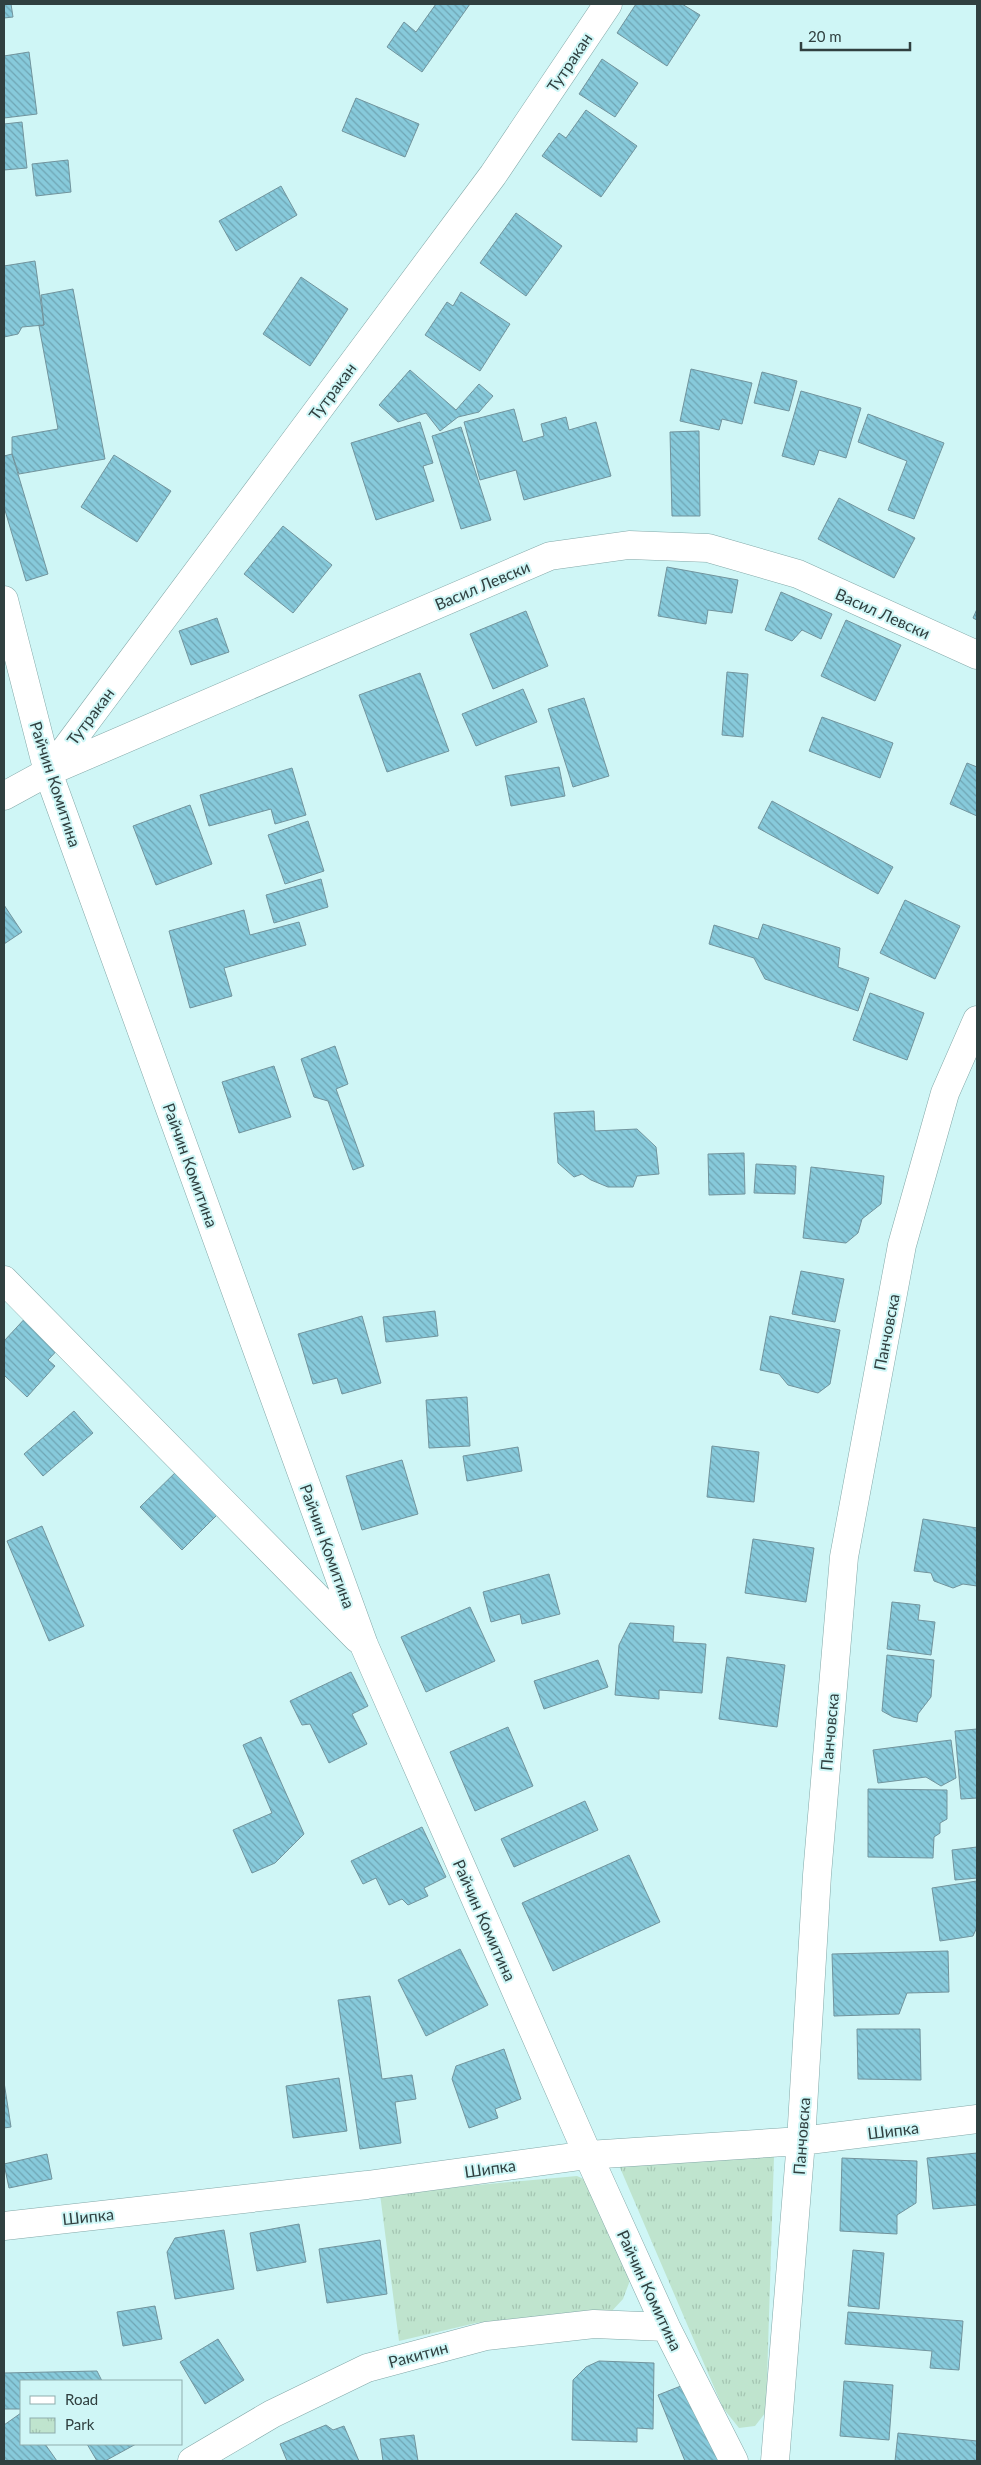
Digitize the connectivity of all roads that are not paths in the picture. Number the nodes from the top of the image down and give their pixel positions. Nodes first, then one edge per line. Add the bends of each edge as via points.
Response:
1 (608, 4) edge
2 (4, 600) edge
3 (977, 655) edge
4 (48, 772) junction
5 (4, 796) edge
6 (977, 1020) edge
7 (4, 1280) edge
8 (364, 1645) junction
9 (977, 2119) edge
10 (801, 2141) junction
11 (588, 2155) junction
12 (4, 2226) edge
13 (666, 2327) junction
14 (192, 2461) edge
15 (734, 2461) edge
16 (776, 2461) edge

1 - 4 street, Тутракан via 493,175
2 - 4 street, Райчин Комитина
3 - 4 street, Васил Левски via 798,574 708,548 629,545 550,556
4 - 5 street, Васил Левски
4 - 8 street, Райчин Комитина
6 - 10 street, Панчовска via 945,1093 902,1245 844,1558 817,1875
7 - 8 street
8 - 11 street, Райчин Комитина
9 - 10 street, Шипка
10 - 11 street, Шипка
10 - 16 street, Панчовска
11 - 12 street, Шипка via 367,2185
11 - 13 street, Райчин Комитина
13 - 14 street, Ракитин via 594,2324 486,2336 367,2368 272,2414
13 - 15 street, Райчин Комитина

